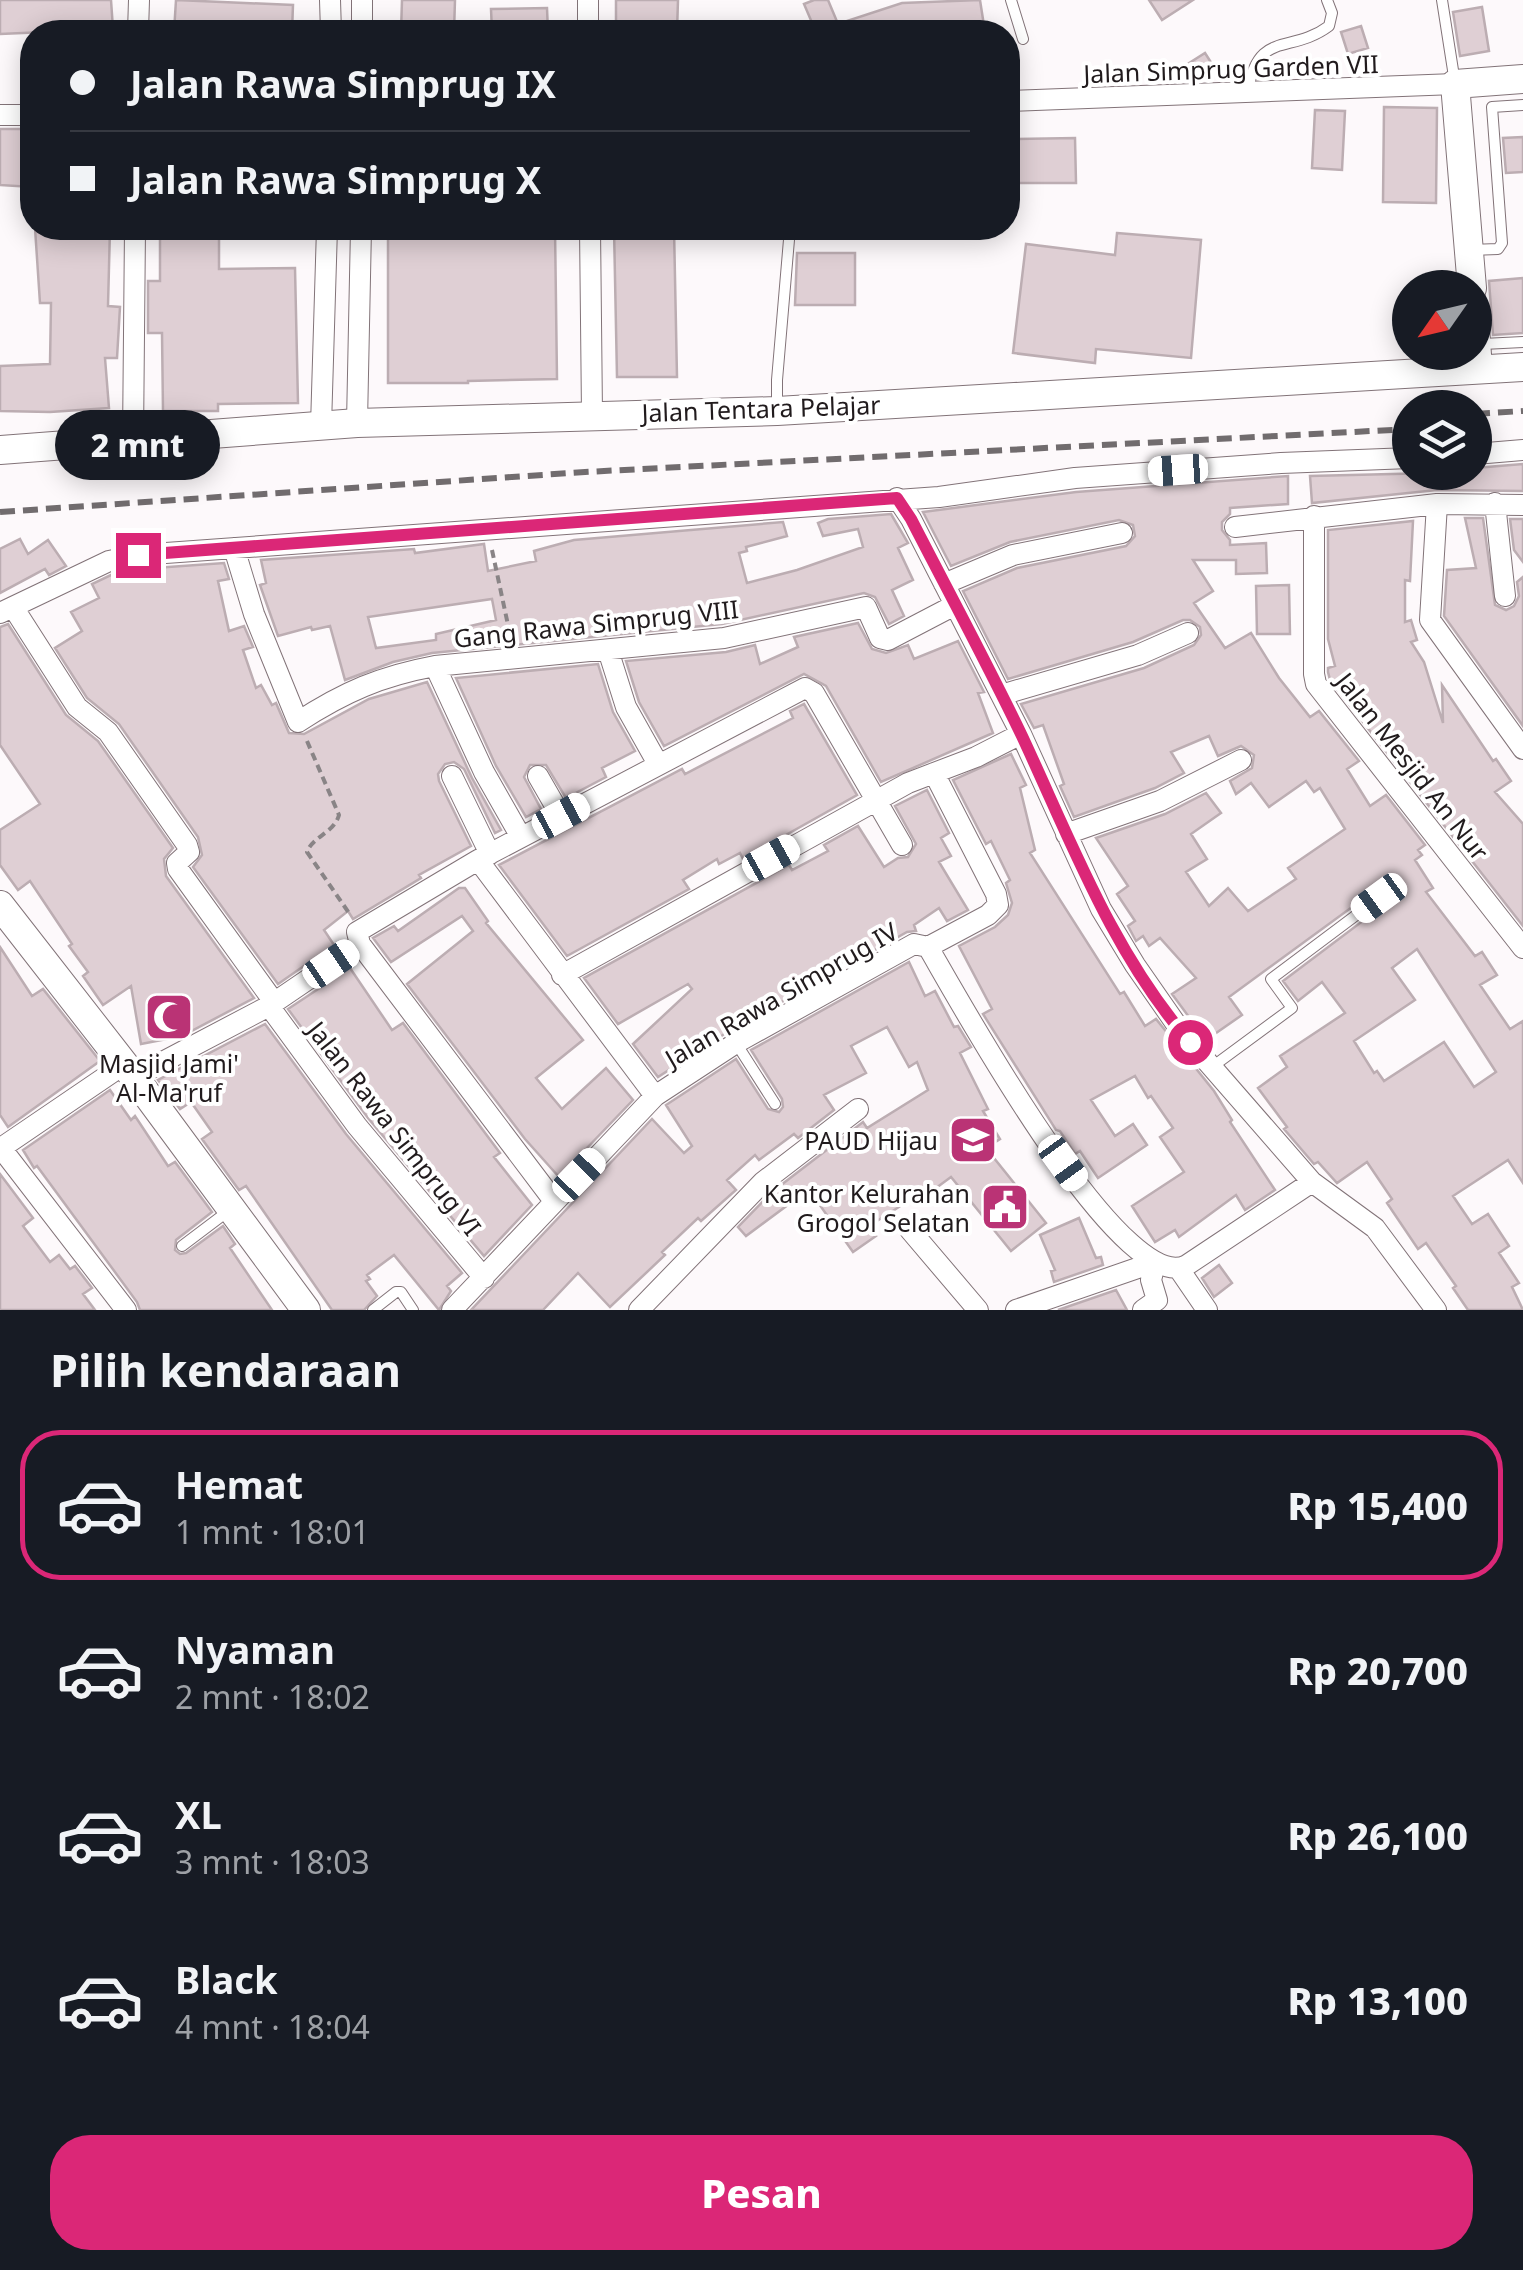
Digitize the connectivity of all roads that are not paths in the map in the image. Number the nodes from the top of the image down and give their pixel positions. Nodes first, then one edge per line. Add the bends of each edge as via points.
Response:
1 (1327, 0) edge
2 (1442, 0) edge
3 (1020, 30) edge
4 (1023, 39) dead end
5 (1523, 78) edge
6 (1523, 89) edge
7 (1248, 92) junction
8 (1456, 92) junction
9 (1020, 100) edge
10 (1523, 105) edge
11 (135, 240) edge
12 (327, 240) edge
13 (362, 240) edge
14 (590, 240) edge
15 (789, 240) edge
16 (1473, 250) junction
17 (1472, 270) edge
18 (1523, 342) edge
19 (1523, 367) edge
20 (1492, 368) edge
21 (1450, 370) edge
22 (777, 410) junction
23 (592, 414) junction
24 (357, 424) junction
25 (320, 426) junction
26 (133, 440) junction
27 (0, 450) edge
28 (1523, 450) edge
29 (1492, 453) edge
30 (1392, 459) edge
31 (897, 498) junction
32 (1495, 503) junction
33 (1437, 504) junction
34 (1523, 506) edge
35 (1314, 516) junction
36 (1235, 527) dead end
37 (1122, 533) dead end
38 (234, 548) junction
39 (944, 584) junction
40 (1504, 596) dead end
41 (955, 605) junction
42 (6, 610) edge
43 (1188, 633) dead end
44 (608, 650) junction
45 (435, 666) junction
46 (1001, 695) junction
47 (1021, 734) junction
48 (1523, 749) edge
49 (1242, 760) dead end
50 (658, 764) junction
51 (934, 772) junction
52 (452, 776) dead end
53 (538, 776) dead end
54 (876, 800) junction
55 (561, 816) junction
56 (1066, 834) junction
57 (521, 837) junction
58 (902, 845) dead end
59 (484, 857) junction
60 (1379, 898) dead end
61 (0, 905) edge
62 (360, 937) junction
63 (928, 947) junction
64 (1523, 948) edge
65 (562, 974) junction
66 (272, 1004) junction
67 (736, 1043) junction
68 (1212, 1067) junction
69 (128, 1071) junction
70 (655, 1096) junction
71 (775, 1104) dead end
72 (858, 1110) dead end
73 (0, 1148) edge
74 (1312, 1182) junction
75 (554, 1201) junction
76 (232, 1208) junction
77 (910, 1230) dead end
78 (182, 1246) dead end
79 (1154, 1264) junction
80 (1179, 1269) junction
81 (484, 1278) junction
82 (126, 1310) edge
83 (306, 1310) edge
84 (373, 1310) edge
85 (413, 1310) edge
86 (452, 1310) edge
87 (639, 1310) edge
88 (978, 1310) edge
89 (1016, 1310) edge
90 (1143, 1310) edge
91 (1207, 1310) edge
92 (1436, 1310) edge

1 - 7 lane via 1330,26 1257,58
2 - 8 lane
3 - 4 lane
5 - 8 street
6 - 8 street
7 - 8 street, Jalan Simprug Garden VII
7 - 9 street, Jalan Simprug Garden VII
8 - 16 street
10 - 16 lane via 1492,107 1502,243
11 - 26 street
12 - 25 street
13 - 24 street
14 - 23 street
15 - 22 lane
16 - 17 street
16 - 18 lane via 1482,344
19 - 20 street, Jalan Tentara Pelajar
21 - 22 street, Jalan Tentara Pelajar
22 - 23 street, Jalan Tentara Pelajar
23 - 24 street, Jalan Tentara Pelajar
24 - 25 street, Jalan Tentara Pelajar
25 - 26 street, Jalan Tentara Pelajar
26 - 27 street, Jalan Tentara Pelajar
28 - 29 street
30 - 31 street via 1075,478
31 - 38 street
31 - 39 street
32 - 33 street
32 - 34 street
32 - 40 street
33 - 35 street
33 - 48 street via 1430,620
35 - 36 street
35 - 64 street, Jalan Mesjid An Nur via 1316,684
37 - 39 street via 1013,555
38 - 42 street via 109,562
38 - 45 street, Gang Rawa Simprug VIII via 298,722 388,675
39 - 41 street
41 - 44 street, Gang Rawa Simprug VIII via 888,640 880,638 866,607 724,638
41 - 46 street
42 - 66 street, Jalan Rawa Simprug VI via 77,707 108,732 187,845 178,869
43 - 46 street via 1138,655
44 - 45 street, Gang Rawa Simprug VIII
44 - 50 street via 626,707
45 - 57 street
46 - 47 street
47 - 51 street
47 - 56 street
49 - 56 street via 1160,801
50 - 54 street via 810,689
50 - 55 street
51 - 54 street
51 - 63 street, Jalan Rawa Simprug IV via 998,905
52 - 59 street
53 - 55 street
54 - 58 street
54 - 65 street
55 - 57 street
56 - 68 street via 1101,909
57 - 59 street
59 - 62 street
59 - 65 street
60 - 68 lane via 1272,979 1292,1008
61 - 69 street
62 - 66 street
62 - 75 street
63 - 67 street, Jalan Rawa Simprug IV via 914,944
63 - 79 street via 1024,1109 1115,1230
65 - 70 street
66 - 69 street
66 - 81 street, Jalan Rawa Simprug VI via 357,1126
67 - 70 street, Jalan Rawa Simprug IV
67 - 71 lane
68 - 74 street
69 - 73 street
69 - 76 street
70 - 75 street, Jalan Rawa Simprug IV
72 - 87 street via 764,1182
73 - 82 street
74 - 80 street
74 - 92 street via 1375,1228
75 - 81 street, Jalan Rawa Simprug IV
76 - 78 lane
76 - 83 street
77 - 88 street
79 - 80 street
79 - 89 street
79 - 90 street via 1156,1300
80 - 91 street
81 - 86 street, Jalan Rawa Simprug IV
84 - 85 lane via 396,1292

